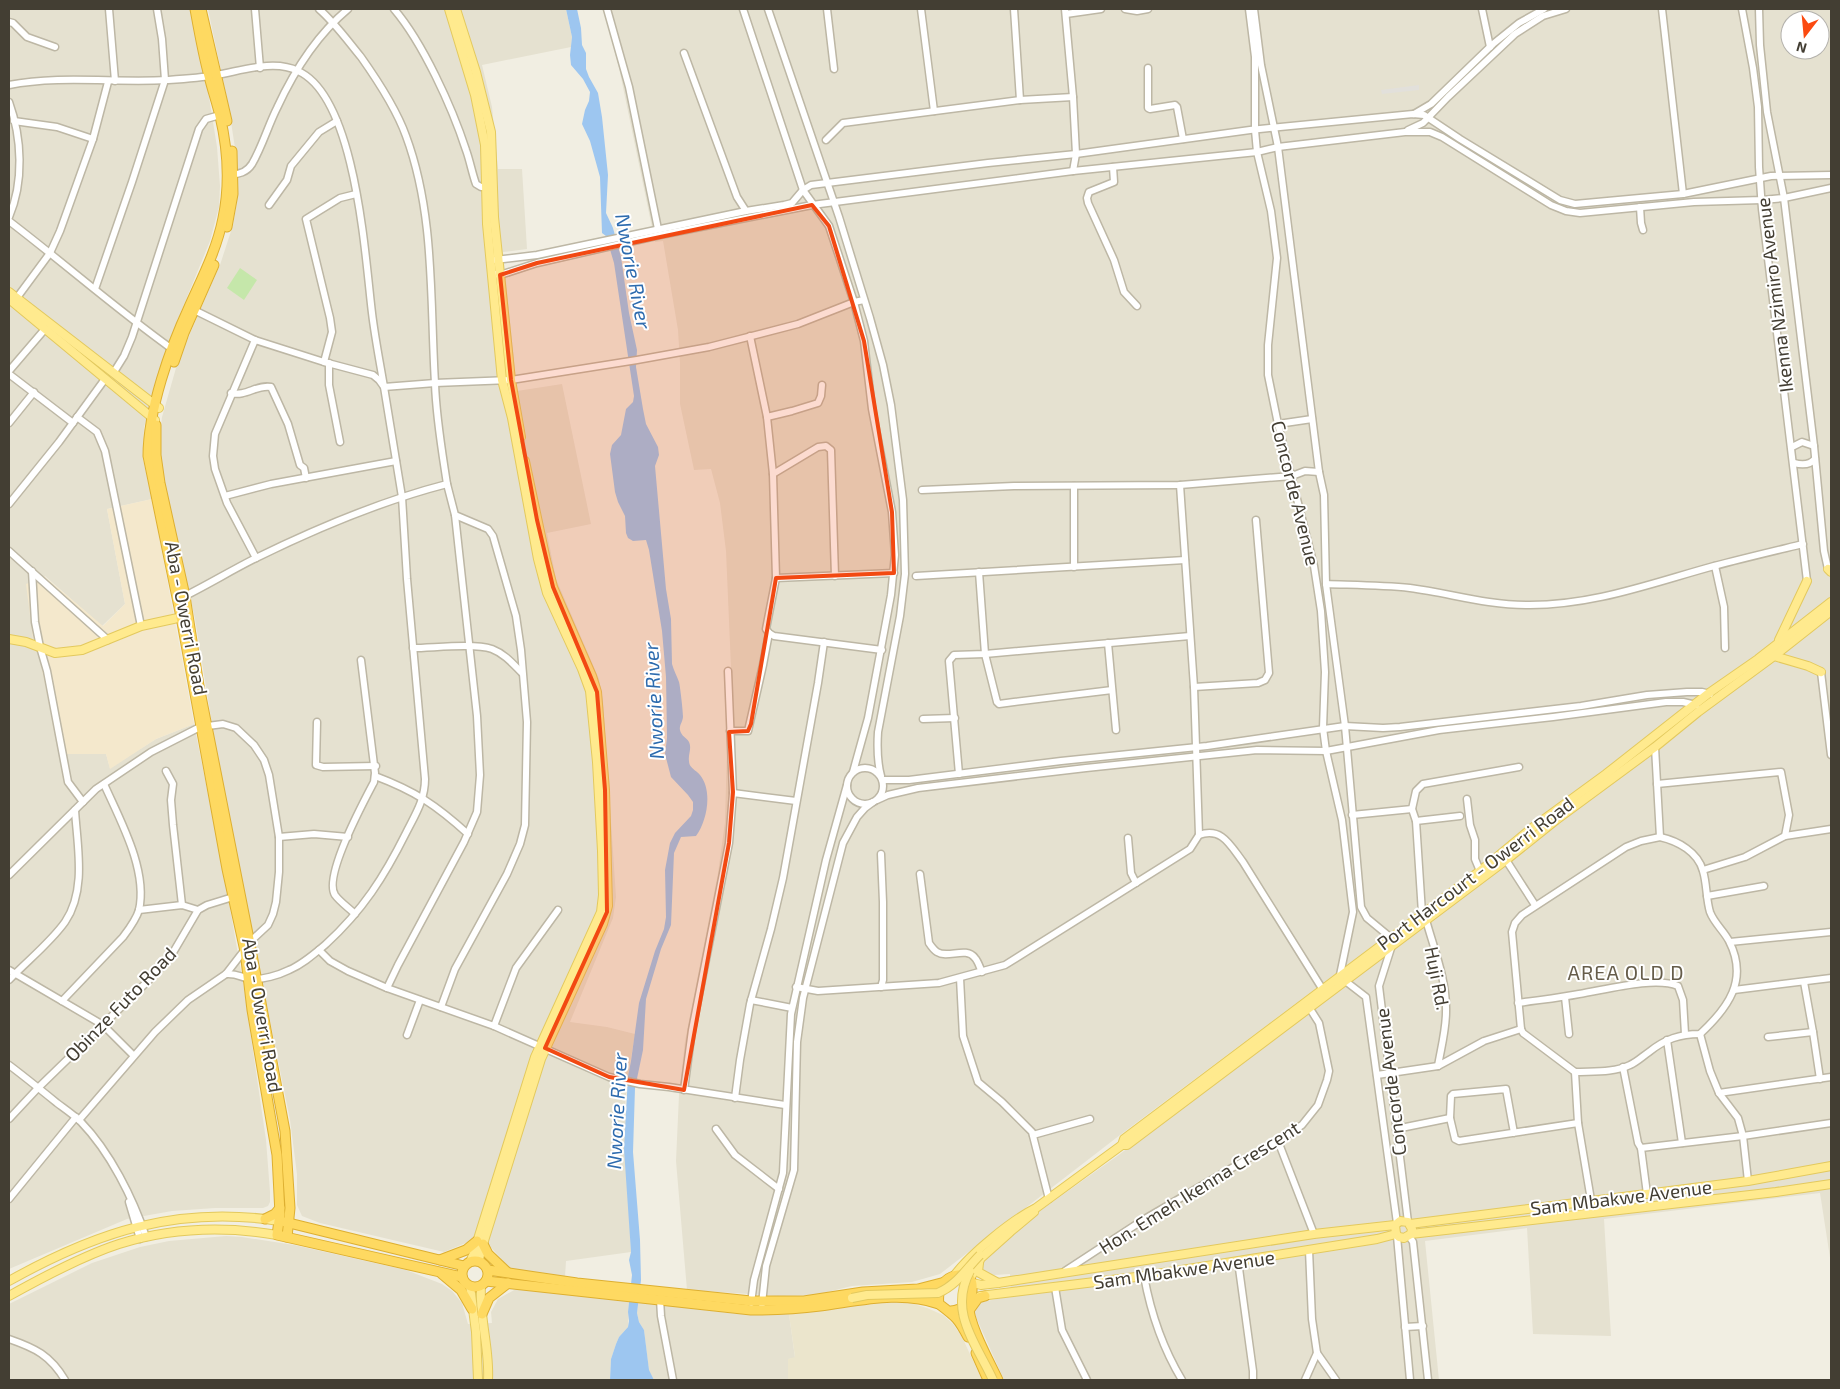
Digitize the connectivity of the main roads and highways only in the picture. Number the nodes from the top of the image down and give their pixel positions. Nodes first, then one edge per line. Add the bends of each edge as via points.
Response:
1 (195, 9) edge
2 (201, 9) edge
3 (448, 9) edge
4 (456, 9) edge
5 (212, 76) junction
6 (230, 174) junction
7 (489, 187) junction
8 (9, 292) edge
9 (13, 299) edge
10 (191, 309) junction
11 (157, 407) junction
12 (154, 420) junction
13 (159, 496) junction
14 (1807, 581) road end
15 (1831, 602) edge
16 (1831, 611) edge
17 (185, 616) junction
18 (9, 639) edge
19 (1777, 644) junction
20 (1774, 656) junction
21 (1821, 672) road end
22 (1698, 707) junction
23 (204, 727) junction
24 (1568, 806) junction
25 (1424, 917) junction
26 (248, 948) junction
27 (1342, 978) junction
28 (1308, 1005) junction
29 (1831, 1166) edge
30 (1831, 1184) edge
31 (285, 1208) junction
32 (1036, 1208) junction
33 (265, 1219) junction
34 (284, 1222) junction
35 (1409, 1223) junction
36 (1396, 1224) junction
37 (302, 1226) junction
38 (1009, 1233) junction
39 (1396, 1235) junction
40 (1410, 1235) junction
41 (282, 1236) junction
42 (480, 1242) junction
43 (399, 1250) junction
44 (980, 1258) junction
45 (439, 1260) junction
46 (396, 1261) junction
47 (481, 1262) junction
48 (467, 1264) junction
49 (488, 1270) junction
50 (440, 1272) junction
51 (954, 1276) junction
52 (462, 1277) junction
53 (508, 1278) junction
54 (9, 1281) edge
55 (971, 1281) junction
56 (944, 1282) junction
57 (998, 1283) junction
58 (484, 1284) junction
59 (470, 1286) junction
60 (9, 1296) edge
61 (985, 1296) junction
62 (970, 1301) junction
63 (939, 1304) junction
64 (762, 1306) junction
65 (814, 1306) junction
66 (472, 1309) junction
67 (951, 1311) junction
68 (482, 1314) junction
69 (972, 1321) junction
70 (478, 1380) edge
71 (488, 1380) edge
72 (988, 1380) edge
73 (992, 1380) edge
74 (998, 1380) edge

1 - 5 highway, Aba - Owerri Road
2 - 5 highway, Aba - Owerri Road
3 - 7 main road via 475,95
4 - 7 main road via 488,118 492,146
5 - 6 highway, Aba - Owerri Road
5 - 6 highway, Aba - Owerri Road via 222,94 227,121
6 - 10 highway, Aba - Owerri Road via 232,202 226,233 208,281
7 - 42 main road via 506,380 543,579 590,691 603,895 601,912 543,1046
8 - 9 main road
9 - 11 main road
9 - 12 main road
10 - 11 highway, Aba - Owerri Road
10 - 11 highway, Aba - Owerri Road via 172,349
11 - 12 highway, Aba - Owerri Road
12 - 13 highway, Aba - Owerri Road
13 - 17 highway, Aba - Owerri Road
13 - 17 highway, Aba - Owerri Road via 185,596
14 - 19 main road
15 - 19 main road, Port Harcourt - Owerri Road
16 - 20 main road, Port Harcourt - Owerri Road
17 - 18 main road via 141,626 72,652 55,653
17 - 23 highway, Aba - Owerri Road
19 - 22 main road, Port Harcourt - Owerri Road via 1709,693
20 - 21 main road
20 - 22 main road, Port Harcourt - Owerri Road via 1716,699
22 - 24 main road, Port Harcourt - Owerri Road
22 - 24 main road, Port Harcourt - Owerri Road via 1655,747
23 - 26 highway, Aba - Owerri Road
23 - 26 highway, Aba - Owerri Road via 233,897
24 - 25 main road, Port Harcourt - Owerri Road via 1506,860
24 - 25 main road, Port Harcourt - Owerri Road via 1532,828
25 - 27 main road, Port Harcourt - Owerri Road
26 - 31 highway, Aba - Owerri Road via 284,1131
27 - 28 main road, Port Harcourt - Owerri Road
27 - 28 main road, Port Harcourt - Owerri Road
28 - 32 main road, Port Harcourt - Owerri Road
29 - 35 main road, Sam Mbakwe Avenue via 1748,1181
30 - 40 main road, Sam Mbakwe Avenue
31 - 33 highway
31 - 34 highway, Aba - Owerri Road
31 - 37 highway
32 - 38 main road
32 - 51 main road via 964,1262
33 - 34 main road
33 - 54 main road via 197,1217 139,1225 86,1243
34 - 37 highway
34 - 41 highway, Aba - Owerri Road
35 - 36 main road via 1402,1220
35 - 40 main road via 1412,1228
36 - 39 main road
36 - 57 main road, Sam Mbakwe Avenue
37 - 43 highway
38 - 44 main road
38 - 44 main road
39 - 40 main road via 1404,1238
39 - 61 main road, Sam Mbakwe Avenue via 1144,1276
41 - 46 highway
41 - 60 main road via 247,1230 219,1230 172,1232 143,1238 84,1259
42 - 45 highway
42 - 47 main road
42 - 48 main road
42 - 53 highway
43 - 45 highway
43 - 46 highway
44 - 55 main road
44 - 57 main road via 978,1272
44 - 65 main road, bridge via 969,1265 958,1281 938,1293 867,1295
44 - 73 main road, bridge via 965,1282 961,1305 963,1319
45 - 48 highway
46 - 50 highway
47 - 48 highway
47 - 49 highway
48 - 52 highway
49 - 53 highway
49 - 58 highway
50 - 52 highway
50 - 66 highway via 461,1290
51 - 55 highway via 965,1275
51 - 56 highway
52 - 59 highway
53 - 58 highway
53 - 64 highway
53 - 68 highway via 489,1298
55 - 57 main road, Sam Mbakwe Avenue via 981,1285
55 - 62 highway
56 - 63 highway
56 - 64 highway via 918,1289 863,1292
58 - 59 highway
58 - 68 main road
59 - 66 main road
61 - 62 main road, Sam Mbakwe Avenue
61 - 69 highway via 978,1298 970,1308
62 - 67 highway
62 - 69 highway via 968,1312
63 - 65 highway via 916,1298 890,1298
63 - 67 highway
64 - 65 highway
66 - 70 main road
67 - 72 highway via 961,1322
68 - 71 main road
69 - 74 highway

